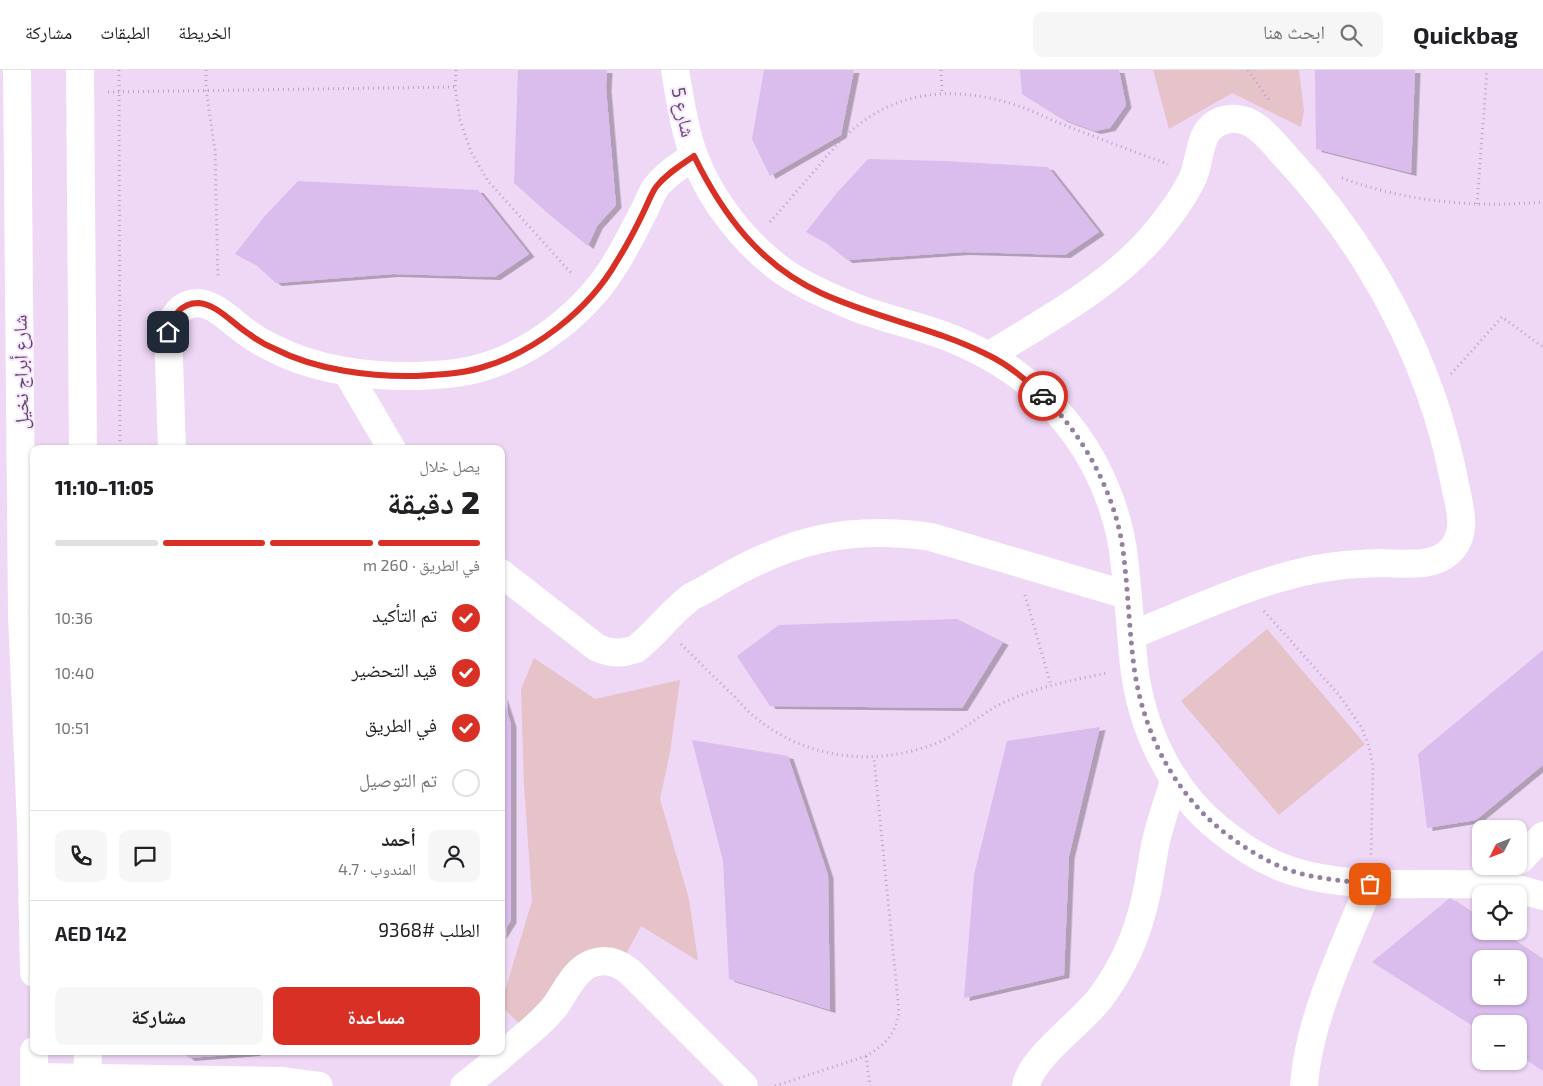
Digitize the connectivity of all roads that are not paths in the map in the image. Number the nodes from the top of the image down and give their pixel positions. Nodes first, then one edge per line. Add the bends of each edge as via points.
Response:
1 (17, 70) edge
2 (675, 70) edge
3 (81, 81) edge
4 (694, 156) junction
5 (990, 356) junction
6 (346, 371) junction
7 (83, 445) edge
8 (172, 445) edge
9 (390, 445) edge
10 (505, 576) edge
11 (1128, 595) junction
12 (1132, 635) junction
13 (1174, 779) junction
14 (30, 803) edge
15 (1543, 836) edge
16 (1528, 852) edge
17 (1504, 876) edge
18 (1370, 884) junction
19 (1543, 896) edge
20 (505, 1053) edge
21 (88, 1055) edge
22 (502, 1055) edge
23 (34, 1072) edge
24 (87, 1082) edge
25 (319, 1086) edge
26 (464, 1086) edge
27 (744, 1086) edge
28 (1026, 1086) edge
29 (1304, 1086) edge

1 - 14 street, شارع أبراج نخيل via 22,615
2 - 4 street, شارع 5 via 684,123
3 - 7 street
4 - 5 street, شارع 5 via 728,217 783,271 819,292 951,338
4 - 6 street via 656,188 616,262 578,311 535,344 508,358 451,374 415,376
5 - 11 street, شارع 5 via 1019,374 1045,398 1068,423 1087,452 1115,516 1123,549
5 - 12 street via 1126,264 1158,231 1184,194 1207,132 1228,119 1241,119 1253,124 1302,175 1365,260 1394,311 1432,396 1451,462 1462,526 1454,547 1446,555 1424,563 1334,566 1286,576
6 - 8 street via 311,363 277,350 207,305 196,303 186,306 177,312 168,332
6 - 9 street
10 - 11 street via 587,640 605,652 616,654 636,649 690,598 736,572 786,548 843,534 902,532 931,537
11 - 12 street, شارع 5
12 - 13 street, شارع 5 via 1134,667 1147,723
13 - 18 street, شارع 5 via 1216,827 1269,861 1295,872
13 - 28 street via 1157,839 1143,911 1125,958 1100,999 1032,1068
15 - 16 street
17 - 18 street, شارع 5
17 - 19 street, شارع 5 via 1523,890
18 - 29 street via 1324,999 1311,1044
20 - 27 street via 533,1030 556,1005 578,973 603,961 621,965 629,971
21 - 24 street
22 - 26 street
23 - 24 street
24 - 25 street via 280,1081

